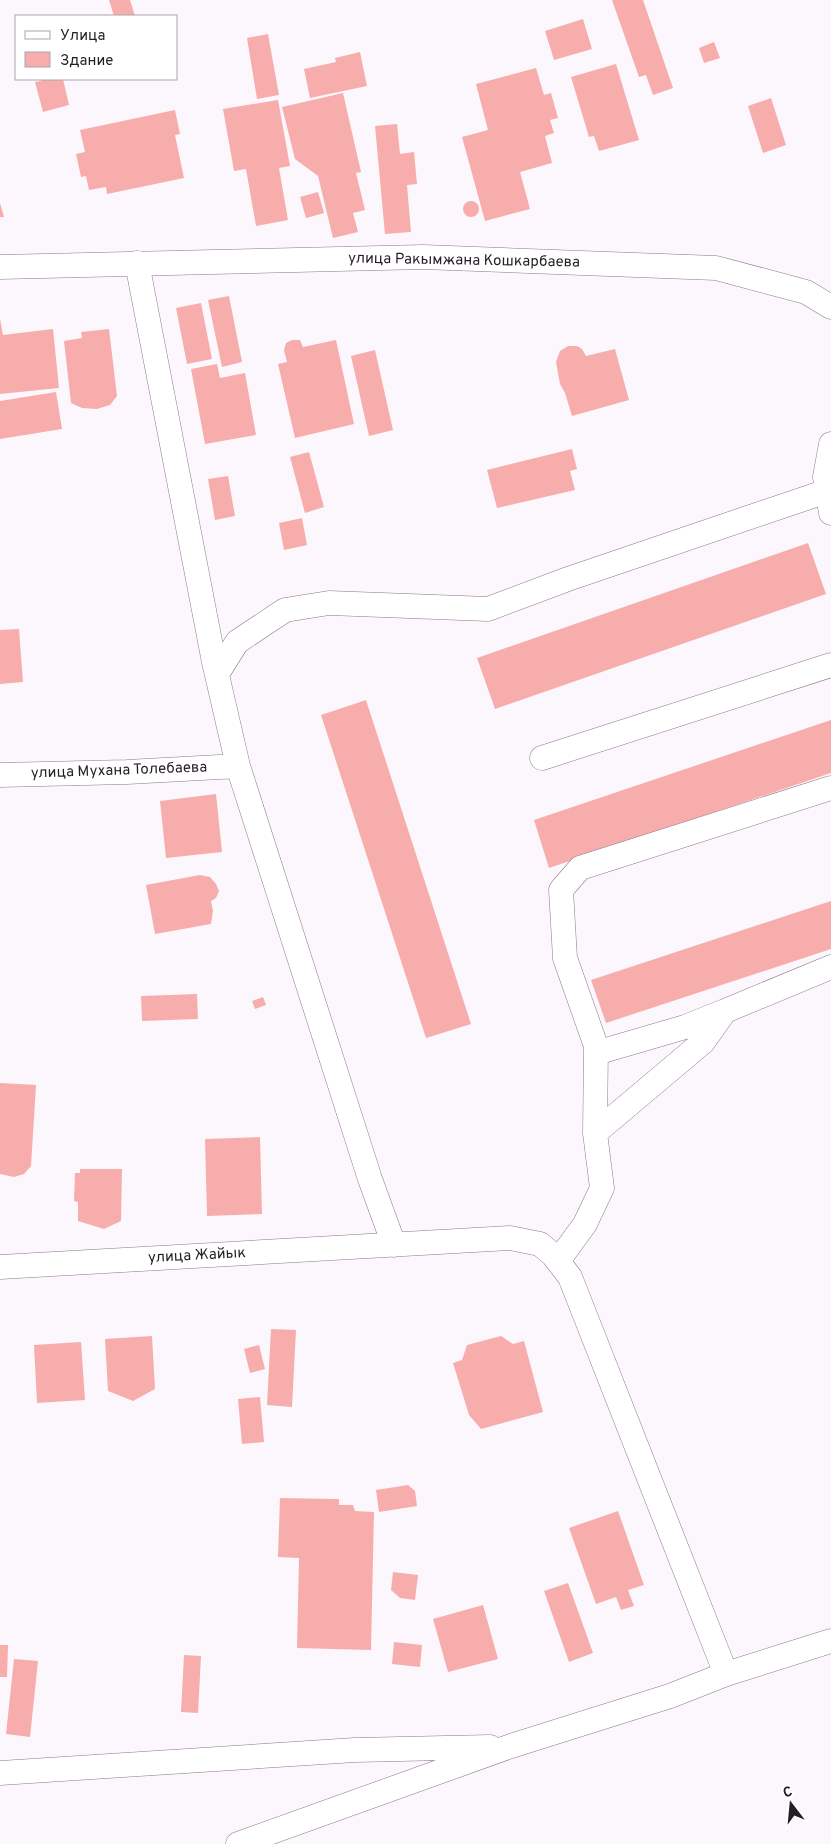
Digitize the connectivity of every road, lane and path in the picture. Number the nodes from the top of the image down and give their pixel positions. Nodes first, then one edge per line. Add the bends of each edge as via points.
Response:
1 (137, 263) junction
2 (0, 267) edge
3 (831, 307) edge
4 (831, 444) edge
5 (829, 502) edge
6 (831, 665) edge
7 (217, 674) junction
8 (542, 758) dead end
9 (238, 766) junction
10 (0, 775) edge
11 (831, 788) edge
12 (831, 967) edge
13 (725, 1011) junction
14 (596, 1053) junction
15 (595, 1133) junction
16 (394, 1245) junction
17 (558, 1261) junction
18 (0, 1267) edge
19 (831, 1641) edge
20 (726, 1674) junction
21 (511, 1746) junction
22 (0, 1773) edge
23 (238, 1844) edge

1 - 2 street, улица Ракымжана Кошкарбаева
1 - 3 street, улица Ракымжана Кошкарбаева via 423,257 716,268 806,292
1 - 7 street
4 - 5 street via 825,477
5 - 7 street via 568,579 488,609 329,603 285,610 237,642
6 - 8 street
7 - 9 street
9 - 10 street, улица Мухана Толебаева
9 - 16 street
11 - 14 street via 580,868 561,890 565,958
12 - 13 street
13 - 14 street via 685,1027
13 - 15 street via 703,1042
14 - 15 street
15 - 17 street via 602,1188 585,1224
16 - 17 street, улица Жайык via 510,1238 540,1244
16 - 18 street, улица Жайык
17 - 20 street, улица Жайык via 570,1277
19 - 20 street
20 - 21 street via 670,1696
21 - 22 street via 355,1750
21 - 23 street

